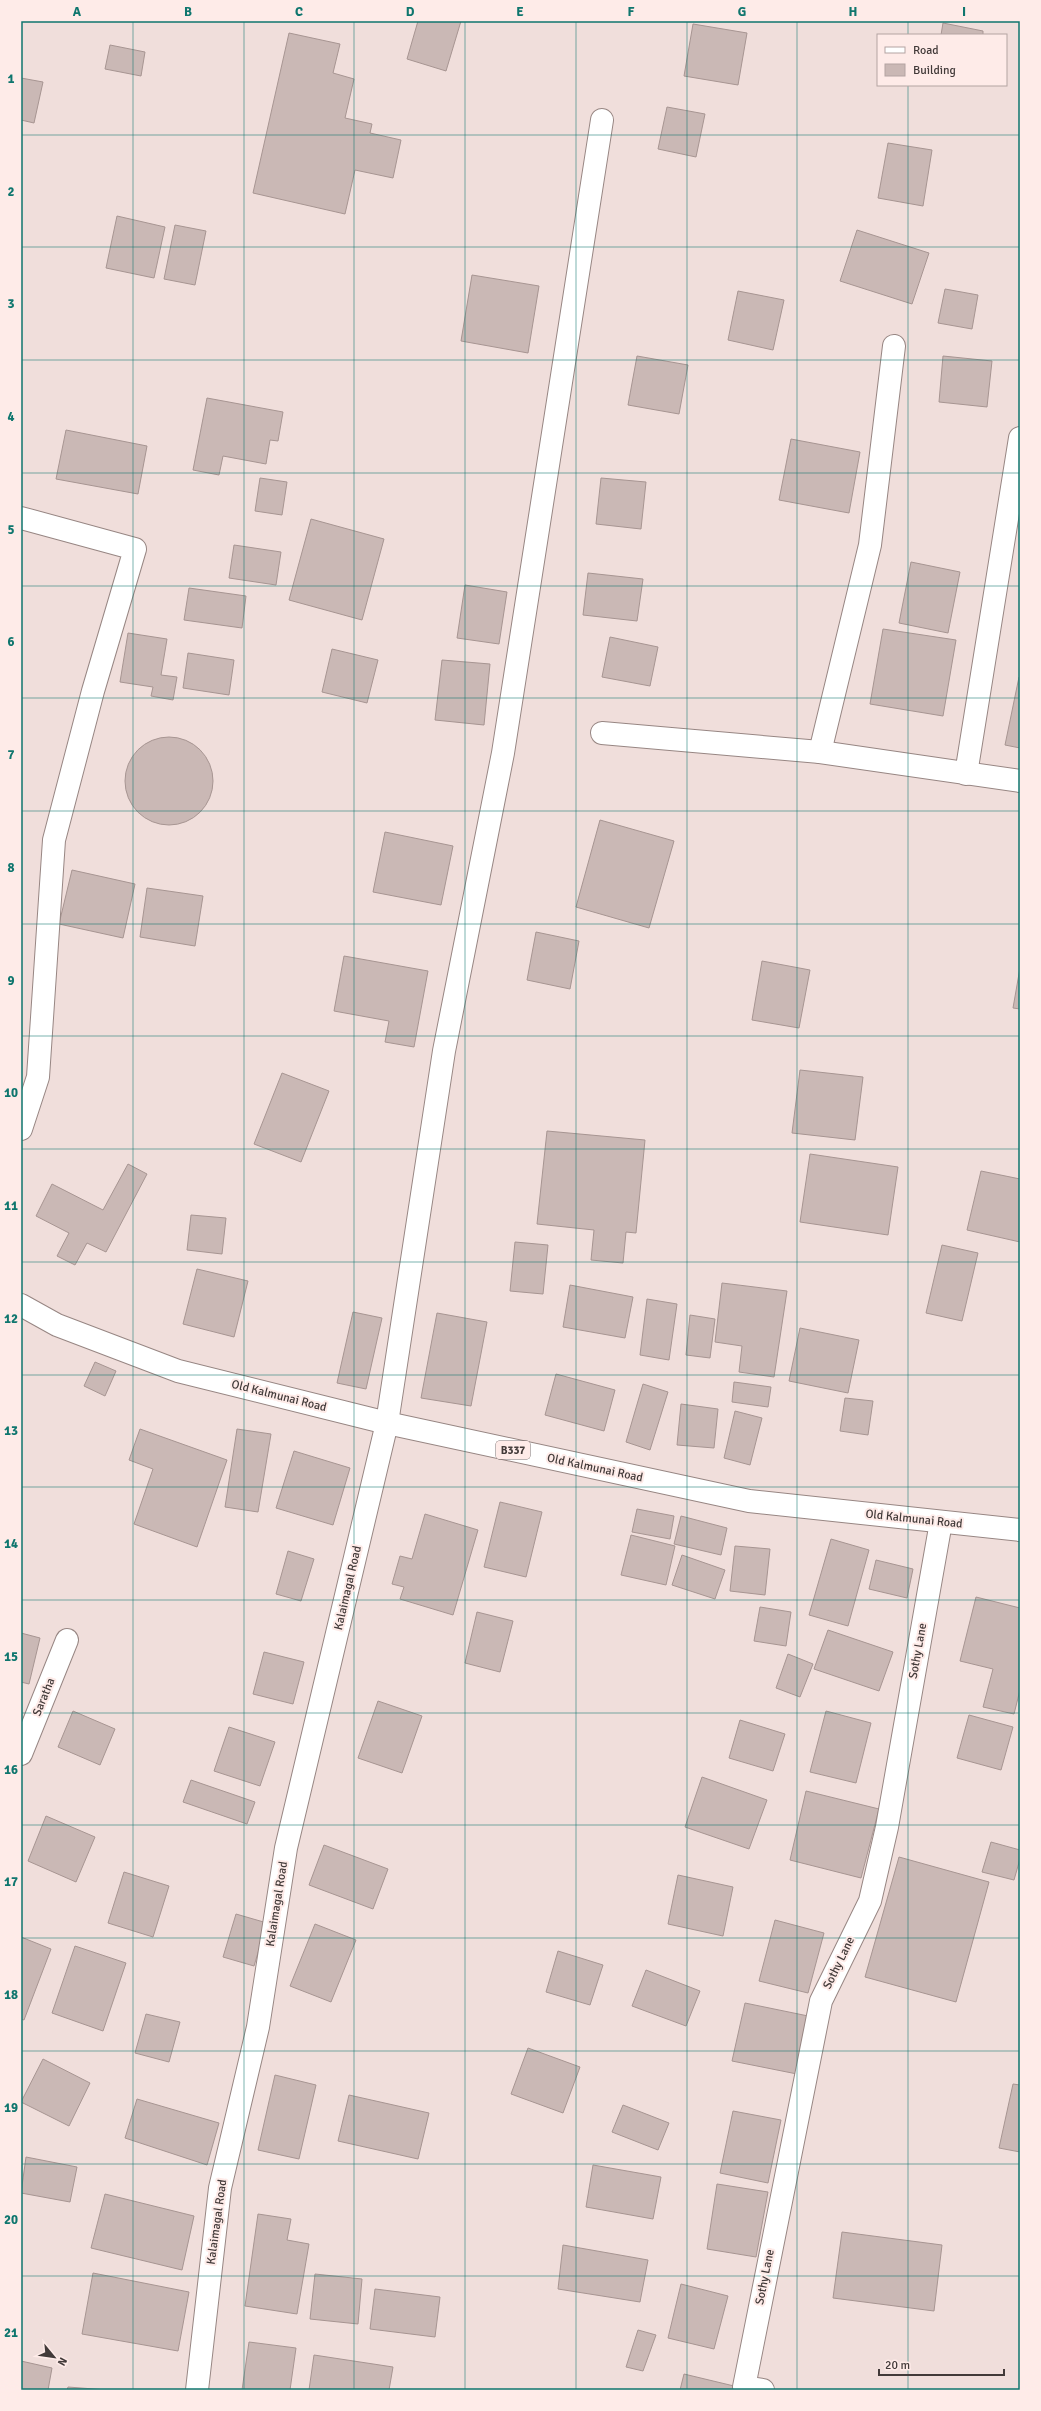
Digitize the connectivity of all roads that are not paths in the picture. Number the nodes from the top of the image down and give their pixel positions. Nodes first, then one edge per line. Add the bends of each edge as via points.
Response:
1 (602, 120) dead end
2 (894, 346) dead end
3 (1020, 438) edge
4 (21, 518) edge
5 (602, 733) dead end
6 (820, 752) junction
7 (966, 774) junction
8 (1020, 781) edge
9 (21, 1129) edge
10 (21, 1306) edge
11 (386, 1423) junction
12 (941, 1522) junction
13 (1020, 1530) edge
14 (68, 1640) dead end
15 (21, 1754) edge
16 (750, 2389) edge
17 (197, 2390) edge

1 - 11 street, Kalaimagal Road via 503,753 444,1051
2 - 6 street via 870,545
3 - 7 street
4 - 9 street via 135,549 93,691 54,840 38,1077
5 - 6 street
6 - 7 street
7 - 8 street
10 - 11 street, Old Kalmunai Road / B337 via 57,1325 178,1371
11 - 12 street, Old Kalmunai Road / B337 via 749,1501
11 - 17 street, Kalaimagal Road via 286,1848 258,2027 220,2188
12 - 13 street, Old Kalmunai Road / B337
12 - 16 street, Sothy Lane via 887,1827 870,1901 821,2001
14 - 15 street, Saratha

